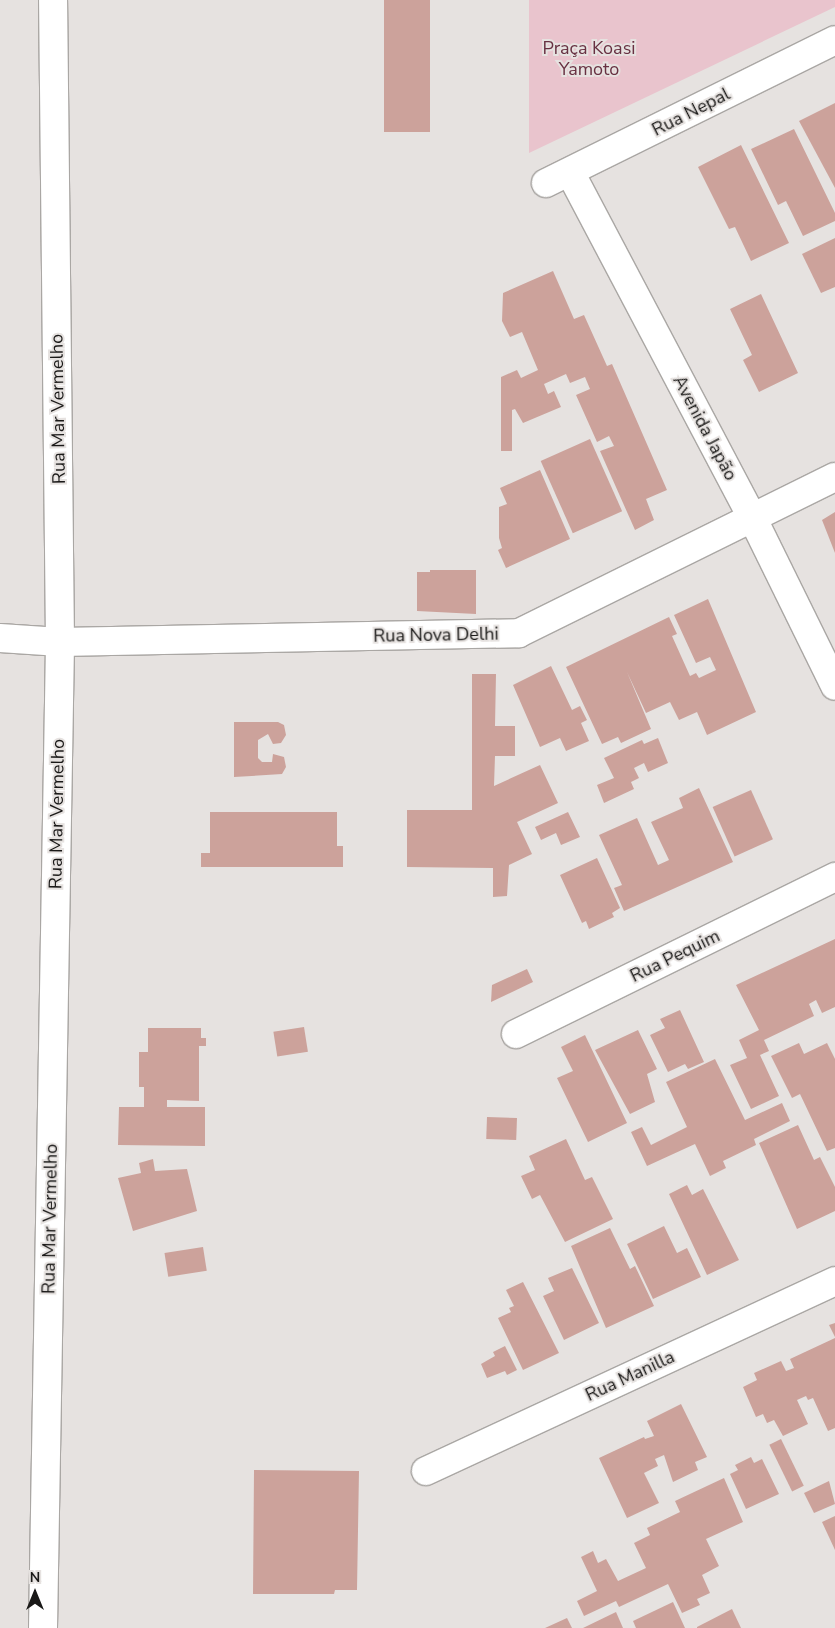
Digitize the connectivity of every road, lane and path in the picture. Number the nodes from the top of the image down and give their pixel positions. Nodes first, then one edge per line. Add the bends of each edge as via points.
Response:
1 (53, 0) edge
2 (835, 40) edge
3 (558, 178) joint
4 (835, 477) edge
5 (752, 517) junction
6 (0, 638) edge
7 (60, 642) junction
8 (835, 686) edge
9 (835, 878) edge
10 (516, 1034) dead end
11 (835, 1281) edge
12 (426, 1471) dead end
13 (43, 1628) edge

1 - 7 street, Rua Mar Vermelho
2 - 3 street, Rua Nepal
3 - 5 street, Avenida Japão
4 - 5 street, Rua Nova Delhi
5 - 7 street, Rua Nova Delhi via 519,633
5 - 8 street, Avenida Japão
6 - 7 street, Rua Nova Delhi
7 - 13 street, Rua Mar Vermelho
9 - 10 street, Rua Pequim
11 - 12 street, Rua Manilla

